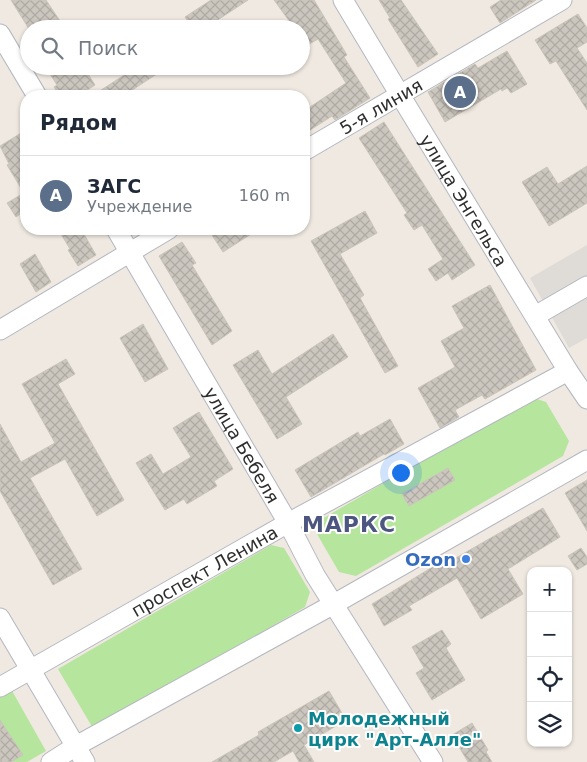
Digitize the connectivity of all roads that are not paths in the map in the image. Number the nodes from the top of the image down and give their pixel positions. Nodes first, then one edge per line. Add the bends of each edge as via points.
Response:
1 (343, 0) edge
2 (562, 0) edge
3 (0, 34) edge
4 (20, 68) edge
5 (24, 75) edge
6 (33, 90) edge
7 (400, 95) junction
8 (310, 148) edge
9 (120, 235) edge
10 (158, 235) edge
11 (130, 251) junction
12 (587, 286) edge
13 (535, 316) junction
14 (0, 330) edge
15 (568, 372) junction
16 (587, 399) edge
17 (587, 460) edge
18 (288, 523) junction
19 (334, 604) junction
20 (0, 618) edge
21 (31, 669) junction
22 (0, 687) edge
23 (81, 754) edge
24 (51, 762) edge
25 (433, 762) edge

1 - 7 street, улица Энгельса
2 - 7 street, 5-я линия
3 - 4 street
5 - 6 street
7 - 8 street, 5-я линия
7 - 13 street, улица Энгельса
9 - 11 street, улица Бебеля
10 - 11 street
11 - 14 street
11 - 18 street, улица Бебеля
12 - 13 street
13 - 15 street, улица Энгельса
15 - 16 street, улица Энгельса
15 - 18 street, проспект Ленина
17 - 19 street
18 - 19 street, улица Бебеля
18 - 21 street, проспект Ленина
19 - 23 street
19 - 25 street, улица Бебеля
20 - 21 street
21 - 22 street, проспект Ленина
21 - 23 street
23 - 24 street

